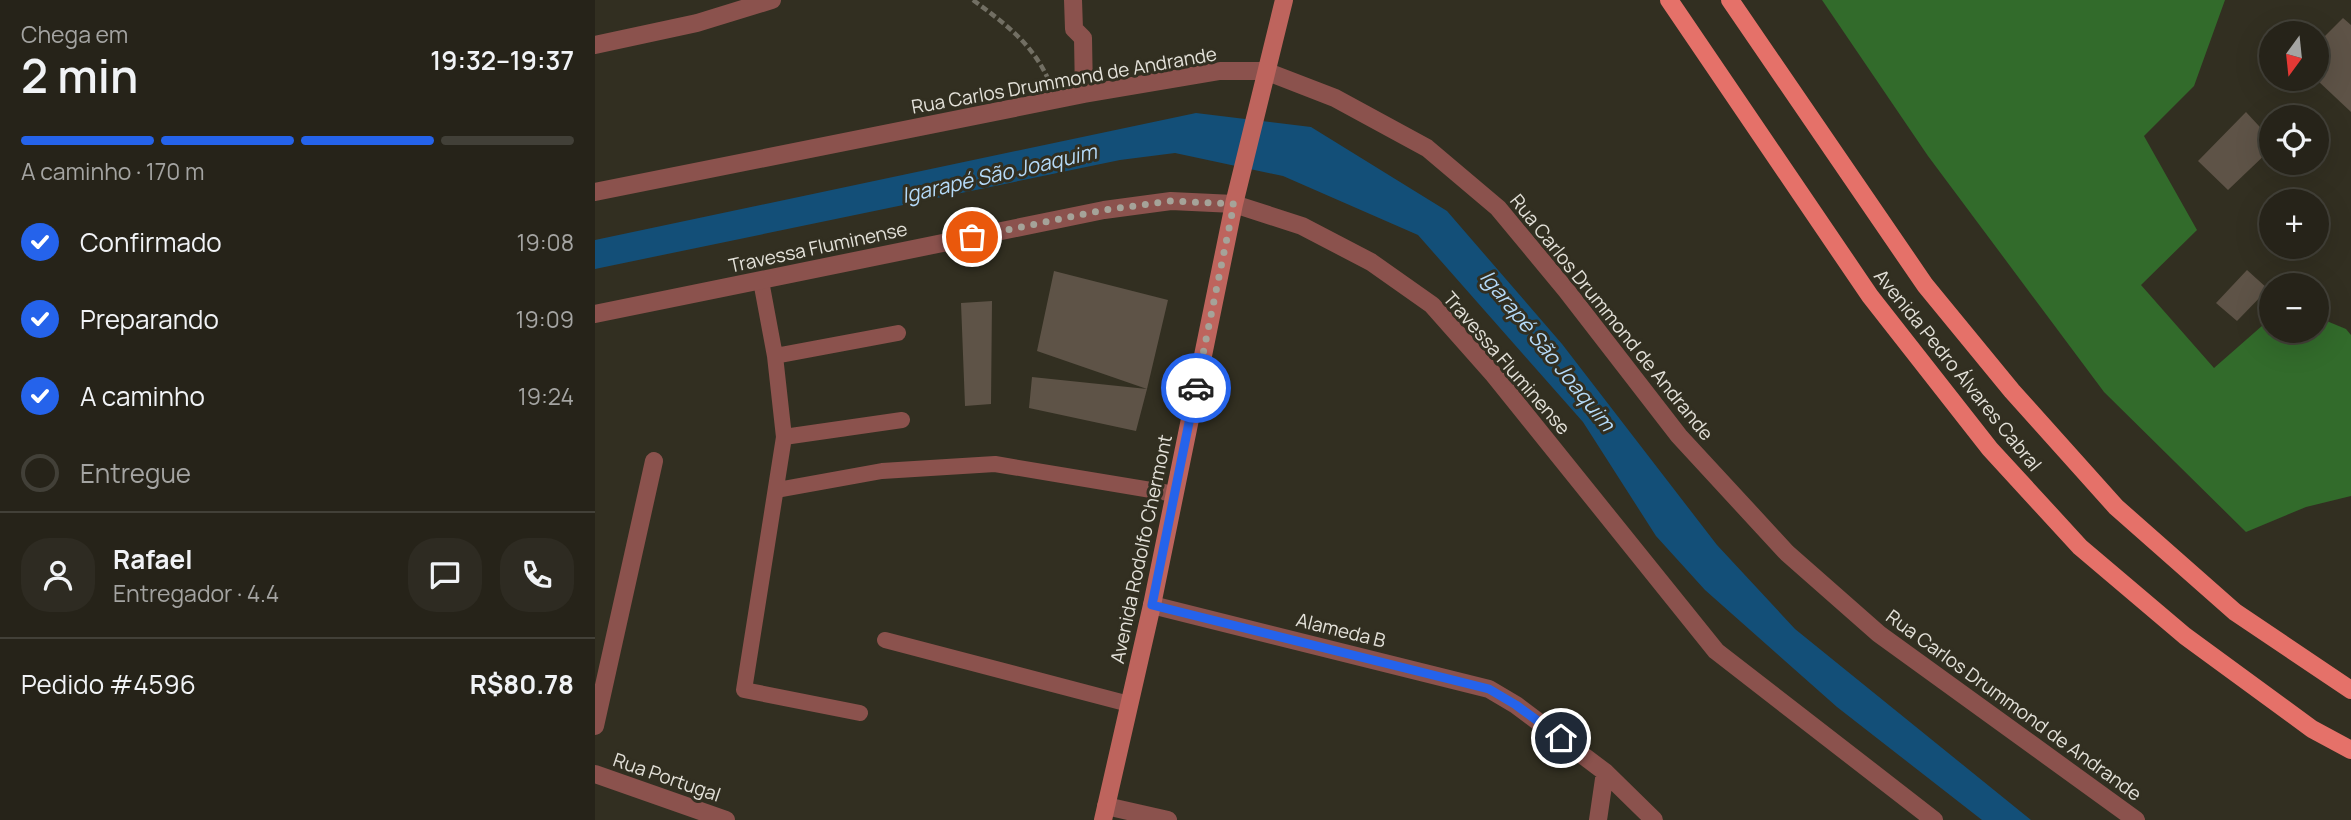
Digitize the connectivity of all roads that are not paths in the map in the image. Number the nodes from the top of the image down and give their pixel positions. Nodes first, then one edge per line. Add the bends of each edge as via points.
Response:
1 (772, 0) edge
2 (1073, 0) edge
3 (1283, 0) edge
4 (1669, 0) edge
5 (1730, 0) edge
6 (595, 45) edge
7 (1265, 71) junction
8 (1084, 94) junction
9 (595, 192) edge
10 (1234, 204) junction
11 (761, 281) junction
12 (595, 314) edge
13 (898, 333) dead end
14 (775, 356) junction
15 (902, 419) dead end
16 (784, 437) junction
17 (654, 461) dead end
18 (777, 490) junction
19 (1175, 494) junction
20 (1152, 605) junction
21 (885, 640) dead end
22 (2351, 690) edge
23 (1129, 704) junction
24 (860, 713) dead end
25 (595, 726) edge
26 (2351, 750) edge
27 (1605, 772) junction
28 (595, 774) edge
29 (1105, 813) edge
30 (726, 820) edge
31 (1168, 820) edge
32 (1598, 820) edge
33 (1654, 820) edge
34 (1934, 820) edge
35 (2136, 820) edge

1 - 6 street via 697,23
2 - 8 street via 1074,29 1083,38
3 - 7 main road, Avenida Rodolfo Chermont
4 - 26 main road, Avenida Pedro Álvares Cabral via 1870,296 1990,449 2080,547 2185,636 2312,729
5 - 22 main road, Avenida Pedro Álvares Cabral via 1925,285 2107,497 2235,612
7 - 8 street, Rua Carlos Drummond de Andrande via 1220,71
7 - 10 main road, Avenida Rodolfo Chermont
7 - 35 street, Rua Carlos Drummond de Andrande via 1335,98 1427,148 1498,208 1679,436 1787,553 1879,634
8 - 9 street, Rua Carlos Drummond de Andrande
10 - 11 street, Travessa Fluminense via 1171,201 1104,210
10 - 19 main road, Avenida Rodolfo Chermont
10 - 34 street, Travessa Fluminense via 1302,226 1371,262 1433,305 1716,651
11 - 12 street, Travessa Fluminense
11 - 14 lane
13 - 14 lane
14 - 16 lane
15 - 16 lane
16 - 18 lane
17 - 25 street
18 - 19 lane via 882,471 995,464
18 - 24 lane via 744,690
19 - 20 main road, Avenida Rodolfo Chermont
20 - 23 main road, Avenida Rodolfo Chermont
20 - 27 street, Alameda B via 1489,689
21 - 23 lane
23 - 29 main road, Avenida Rodolfo Chermont
27 - 32 street
27 - 33 street, Alameda B
28 - 30 street, Rua Portugal
29 - 31 street

